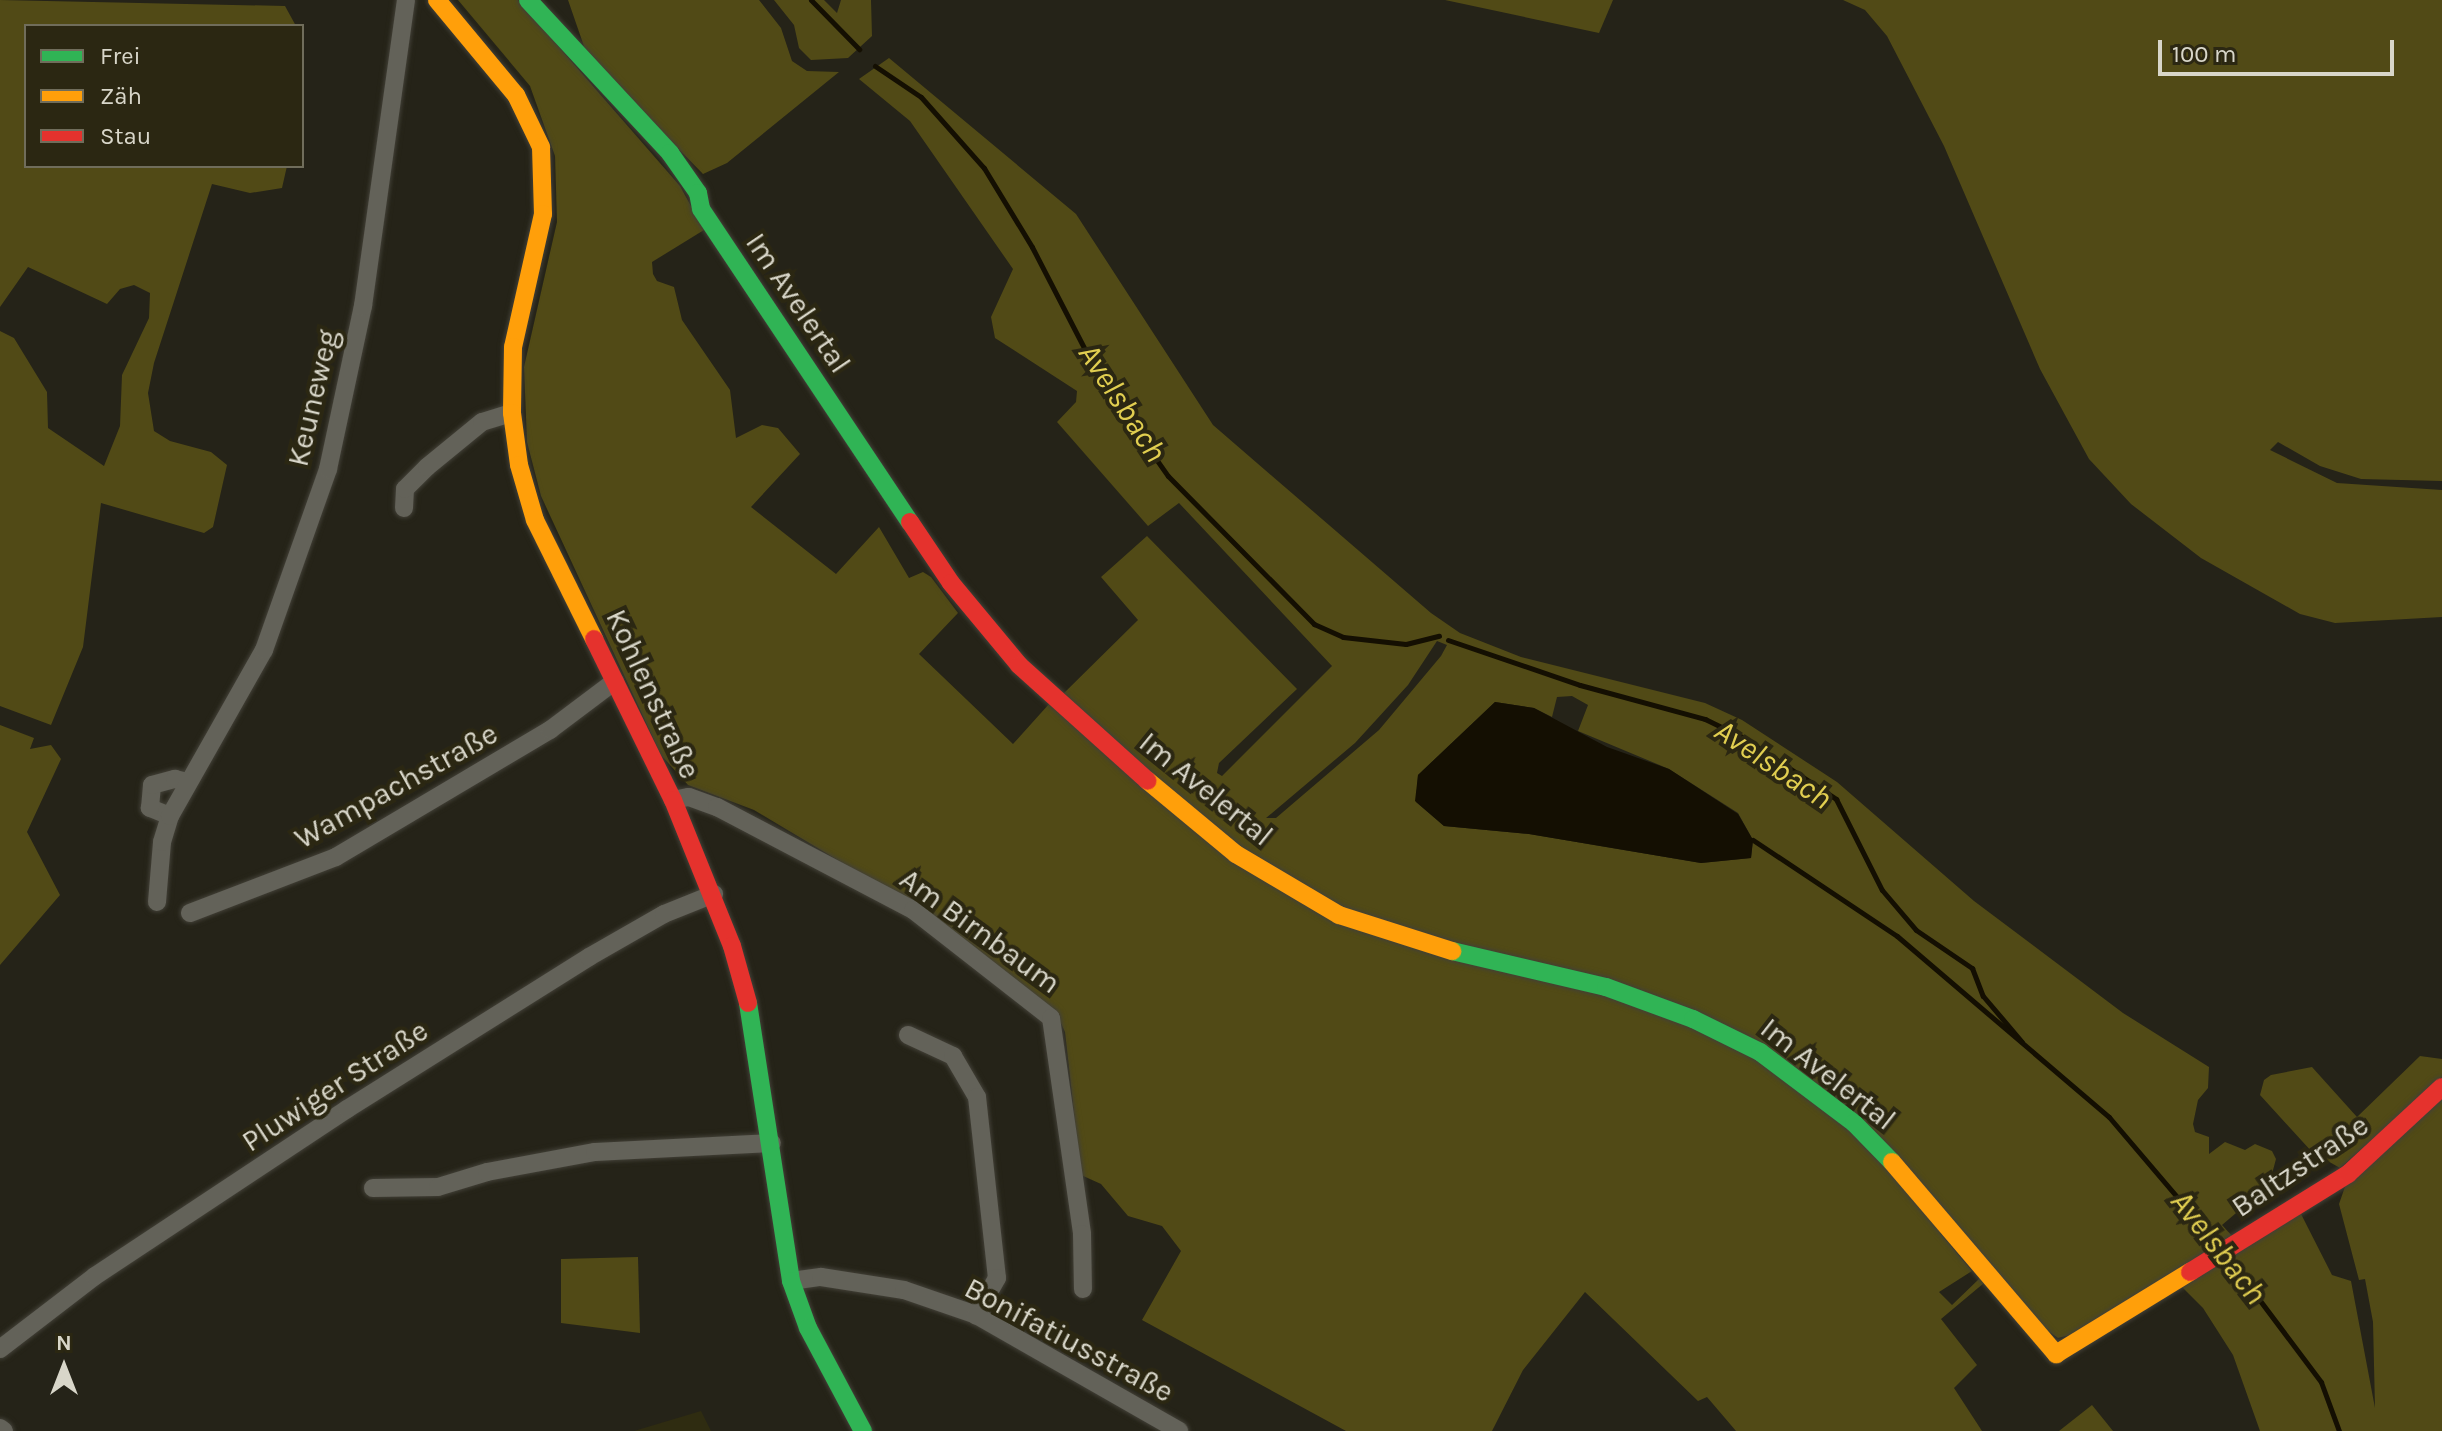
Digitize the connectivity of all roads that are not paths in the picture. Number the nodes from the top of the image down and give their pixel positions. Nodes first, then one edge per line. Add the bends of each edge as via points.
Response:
1 (406, 0) edge
2 (437, 0) edge
3 (528, 0) edge
4 (512, 413) junction
5 (404, 508) dead end
6 (615, 681) junction
7 (188, 782) junction
8 (673, 800) junction
9 (170, 816) junction
10 (714, 894) junction
11 (157, 902) dead end
12 (190, 913) dead end
13 (908, 1035) dead end
14 (2442, 1087) edge
15 (772, 1143) junction
16 (373, 1188) dead end
17 (791, 1281) junction
18 (1083, 1289) dead end
19 (976, 1315) junction
20 (0, 1349) edge
21 (2056, 1354) joint
22 (863, 1431) edge
23 (1179, 1431) edge

1 - 7 street, Keuneweg via 363,306 328,469 264,650
2 - 4 street, Kohlenstraße via 516,95 543,156 546,193 513,347
3 - 21 street, Im Avelertal via 670,153 698,193 701,209 951,583 1019,665 1183,812 1249,862 1339,915 1414,942 1606,987 1693,1019 1760,1052 1854,1123 1885,1154
4 - 5 street via 482,422 427,467 405,489
4 - 6 street, Kohlenstraße via 535,520
6 - 8 street, Kohlenstraße
6 - 12 street, Wampachstraße via 550,730 336,857
7 - 9 street, Keuneweg
7 - 9 street via 175,779 152,785 150,808
8 - 10 street, Kohlenstraße
8 - 18 street, Am Birnbaum via 689,797 717,807 913,910 1051,1018 1082,1234
9 - 11 street, Keuneweg via 162,842
10 - 15 street, Kohlenstraße via 752,1011
10 - 20 street, Pluwiger Straße via 664,914 589,957 312,1131 95,1276
13 - 19 street via 953,1056 977,1097 997,1278
14 - 21 street, Baltzstraße via 2348,1174
15 - 16 street via 595,1152 438,1187
15 - 17 street, Kohlenstraße
17 - 19 street, Bonifatiusstraße via 821,1277 904,1290
17 - 22 street, Kohlenstraße via 808,1328
19 - 23 street, Bonifatiusstraße

